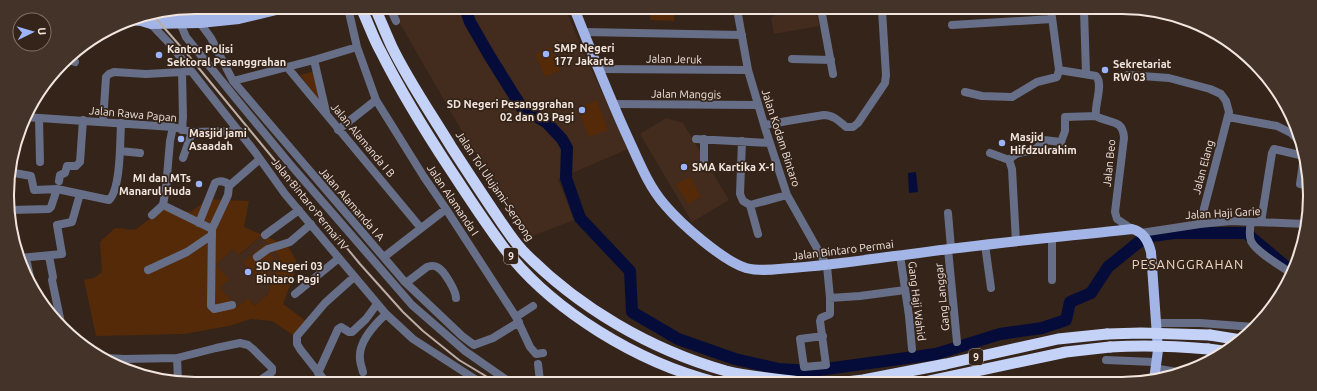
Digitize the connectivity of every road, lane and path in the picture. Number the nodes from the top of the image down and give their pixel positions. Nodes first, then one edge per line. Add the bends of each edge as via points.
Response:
1 (203, 14) edge
2 (260, 14) edge
3 (349, 14) edge
4 (364, 14) edge
5 (378, 14) edge
6 (393, 14) edge
7 (576, 14) edge
8 (738, 14) edge
9 (822, 14) edge
10 (882, 14) edge
11 (1051, 14) edge
12 (1084, 14) edge
13 (180, 16) edge
14 (165, 17) edge
15 (155, 18) edge
16 (1052, 19) junction
17 (396, 21) dead end
18 (197, 23) junction
19 (952, 25) dead end
20 (584, 32) junction
21 (742, 35) junction
22 (356, 47) junction
23 (792, 59) dead end
24 (314, 60) junction
25 (831, 60) junction
26 (287, 67) junction
27 (599, 69) junction
28 (748, 70) junction
29 (186, 71) junction
30 (1058, 73) junction
31 (1086, 73) junction
32 (834, 74) dead end
33 (1128, 75) dead end
34 (233, 81) junction
35 (965, 92) dead end
36 (376, 100) junction
37 (613, 104) junction
38 (758, 106) junction
39 (327, 115) junction
40 (1096, 116) junction
41 (32, 117) edge
42 (1228, 117) junction
43 (39, 118) junction
44 (83, 120) junction
45 (103, 122) junction
46 (121, 123) junction
47 (765, 125) junction
48 (173, 127) junction
49 (182, 130) junction
50 (338, 130) junction
51 (239, 131) junction
52 (192, 132) junction
53 (1291, 133) edge
54 (742, 141) junction
55 (770, 143) junction
56 (120, 151) junction
57 (140, 153) dead end
58 (990, 153) dead end
59 (1299, 155) edge
60 (183, 158) dead end
61 (260, 159) junction
62 (1009, 160) junction
63 (40, 162) dead end
64 (704, 166) dead end
65 (16, 173) edge
66 (1301, 174) edge
67 (1303, 184) edge
68 (58, 185) junction
69 (230, 186) junction
70 (80, 194) junction
71 (787, 195) junction
72 (163, 205) junction
73 (750, 205) junction
74 (446, 209) junction
75 (14, 210) edge
76 (299, 210) junction
77 (948, 213) dead end
78 (152, 215) dead end
79 (1261, 222) junction
80 (199, 223) junction
81 (1301, 223) edge
82 (311, 224) junction
83 (1200, 224) junction
84 (1250, 225) junction
85 (420, 227) junction
86 (212, 232) junction
87 (758, 234) dead end
88 (265, 235) dead end
89 (1141, 235) junction
90 (1052, 238) junction
91 (1016, 242) junction
92 (984, 245) junction
93 (949, 249) junction
94 (900, 255) junction
95 (49, 256) junction
96 (257, 257) dead end
97 (384, 257) junction
98 (25, 258) edge
99 (339, 258) junction
100 (827, 266) junction
101 (148, 270) dead end
102 (1287, 270) edge
103 (354, 277) junction
104 (1052, 280) dead end
105 (406, 283) junction
106 (991, 288) dead end
107 (904, 290) junction
108 (295, 294) dead end
109 (456, 298) dead end
110 (830, 298) junction
111 (377, 304) junction
112 (232, 305) dead end
113 (533, 306) dead end
114 (386, 314) junction
115 (59, 315) edge
116 (517, 319) junction
117 (1157, 322) junction
118 (1247, 326) edge
119 (823, 336) junction
120 (1233, 339) edge
121 (957, 342) dead end
122 (912, 349) dead end
123 (1216, 350) edge
124 (543, 353) dead end
125 (177, 358) junction
126 (1157, 359) junction
127 (1106, 360) dead end
128 (126, 363) edge
129 (538, 364) dead end
130 (1175, 369) edge
131 (362, 372) dead end
132 (318, 373) junction
133 (1152, 374) edge
134 (1155, 374) edge
135 (1157, 374) edge
136 (178, 376) edge
137 (264, 377) edge
138 (322, 377) edge
139 (467, 377) edge
140 (502, 377) edge
141 (540, 377) edge
142 (700, 377) edge
143 (760, 377) edge
144 (879, 377) edge
145 (948, 377) edge

1 - 13 main road
2 - 18 main road
3 - 22 street, Jalan Alamanda I
4 - 142 highway, 9 via 380,51 457,180 505,249 529,276 570,311 600,332 673,368
5 - 143 highway, Jalan Tol Ulujami–Serpong / 9 via 392,47 440,128 477,187 522,250 581,302 661,348 727,371
6 - 17 street
7 - 20 main road, Jalan Bintaro Permai
8 - 21 street, Jalan Kodam Bintaro
9 - 25 street
10 - 47 street via 886,75 883,87 858,123 846,127 835,118 824,115
11 - 16 street
12 - 31 street
13 - 14 main road
13 - 18 main road
13 - 140 street via 189,42 412,305 464,351
15 - 29 street, Jalan Bintaro Permai IV
16 - 19 street
16 - 30 street
18 - 34 street, Jalan Alamanda I A via 211,38
20 - 21 street
20 - 27 main road, Jalan Bintaro Permai
21 - 28 street, Jalan Kodam Bintaro
22 - 24 street
22 - 36 street, Jalan Alamanda I
23 - 25 street
24 - 26 street
24 - 39 street
25 - 32 street
26 - 34 street
26 - 39 street, Jalan Alamanda I B
27 - 28 street, Jalan Jeruk
27 - 37 main road, Jalan Bintaro Permai
28 - 38 street, Jalan Kodam Bintaro
29 - 45 street via 109,74 106,77
29 - 49 street
29 - 51 street, Jalan Bintaro Permai IV
30 - 31 street
30 - 35 street via 1012,97 982,96
31 - 40 street via 1096,76 1099,81
33 - 42 street via 1169,78 1210,89 1221,94 1226,101 1230,110
34 - 97 street, Jalan Alamanda I A
36 - 50 street
36 - 74 street, Jalan Alamanda I
37 - 38 street, Jalan Manggis
37 - 100 main road, Jalan Bintaro Permai via 651,186 661,200 710,247 737,264 753,270
38 - 47 street, Jalan Kodam Bintaro
39 - 50 street, Jalan Alamanda I B
40 - 62 street via 1065,117 1065,131 1061,142 1044,140 1037,148 1016,154
40 - 89 street, Jalan Beo via 1117,123 1122,130 1124,138 1115,212 1117,219
41 - 43 street, Jalan Rawa Papan
42 - 53 street via 1277,126
42 - 83 street, Jalan Elang
43 - 44 street, Jalan Rawa Papan
43 - 63 street
44 - 45 street, Jalan Rawa Papan
44 - 68 street via 80,162 76,166 67,166 65,173 60,175
45 - 46 street, Jalan Rawa Papan
46 - 48 street, Jalan Rawa Papan
46 - 56 street
47 - 55 street, Jalan Kodam Bintaro
48 - 49 street, Jalan Rawa Papan
48 - 72 street
49 - 52 street, Jalan Rawa Papan
50 - 85 street, Jalan Alamanda I B
51 - 52 street, Jalan Rawa Papan
51 - 61 street, Jalan Bintaro Permai IV
52 - 60 street
54 - 55 street
54 - 64 street via 700,139
54 - 73 street via 740,194
55 - 71 street, Jalan Kodam Bintaro
56 - 57 street
56 - 70 street via 116,186 110,199
58 - 62 street
59 - 79 street via 1274,150 1272,153
61 - 69 street
61 - 76 street, Jalan Bintaro Permai IV
62 - 91 street via 1013,180
65 - 68 street via 31,176 34,190
66 - 67 street via 1300,184
68 - 70 street
68 - 75 street via 49,209
69 - 80 street via 225,182 215,183
69 - 86 street
70 - 95 street via 72,222 57,225 62,254
71 - 73 street
71 - 100 street, Jalan Kodam Bintaro
72 - 78 street
72 - 80 street
73 - 87 street
74 - 85 street
74 - 116 street, Jalan Alamanda I
76 - 82 street, Jalan Bintaro Permai IV
76 - 88 street
77 - 93 street, Gang Langgar
79 - 81 street, Jalan Haji Garie
79 - 84 street, Jalan Haji Garie
80 - 86 street
82 - 96 street via 290,242 268,248
82 - 99 street, Jalan Bintaro Permai IV
83 - 84 street, Jalan Haji Garie
83 - 89 street, Jalan Haji Garie
84 - 102 street via 1250,239 1254,245
85 - 97 street
86 - 101 street via 188,252
86 - 112 street via 210,306 214,309
89 - 90 main road, Jalan Bintaro Permai
89 - 117 main road via 1151,252
90 - 91 main road, Jalan Bintaro Permai
90 - 104 street
91 - 92 main road, Jalan Bintaro Permai
92 - 93 main road, Jalan Bintaro Permai
92 - 106 street
93 - 94 main road, Jalan Bintaro Permai
93 - 121 street, Gang Langgar
94 - 100 main road, Jalan Bintaro Permai
94 - 107 street, Gang Haji Wahid
95 - 98 street
95 - 115 street
97 - 105 street, Jalan Alamanda I A
99 - 103 street, Jalan Bintaro Permai IV
99 - 108 street
100 - 110 street
103 - 111 street, Jalan Bintaro Permai IV
103 - 132 street via 325,303 297,336 297,344
105 - 109 street via 427,267 437,267 455,291
105 - 116 street, Jalan Alamanda I A via 472,344 493,338
107 - 110 street
107 - 122 street, Gang Haji Wahid
110 - 119 street via 830,314 821,319
111 - 114 street, Jalan Bintaro Permai IV
111 - 132 street via 352,332 341,327 338,329
113 - 116 street
114 - 131 street via 366,336 361,346 359,358
114 - 139 street, Jalan Bintaro Permai IV via 412,339
116 - 124 street, Jalan Alamanda I via 533,351 536,354
117 - 118 street
117 - 126 main road
119 - 119 street via 826,365 804,368 800,339
120 - 144 highway, 9, bridge via 1210,335 1141,333 1058,339
123 - 145 highway, 9, bridge via 1162,346 1110,347 1066,352
125 - 128 street
125 - 136 street
125 - 137 street via 232,344 246,344 273,369
126 - 127 street
126 - 130 street
126 - 133 street
126 - 134 main road
126 - 135 street
129 - 141 street
132 - 138 street

